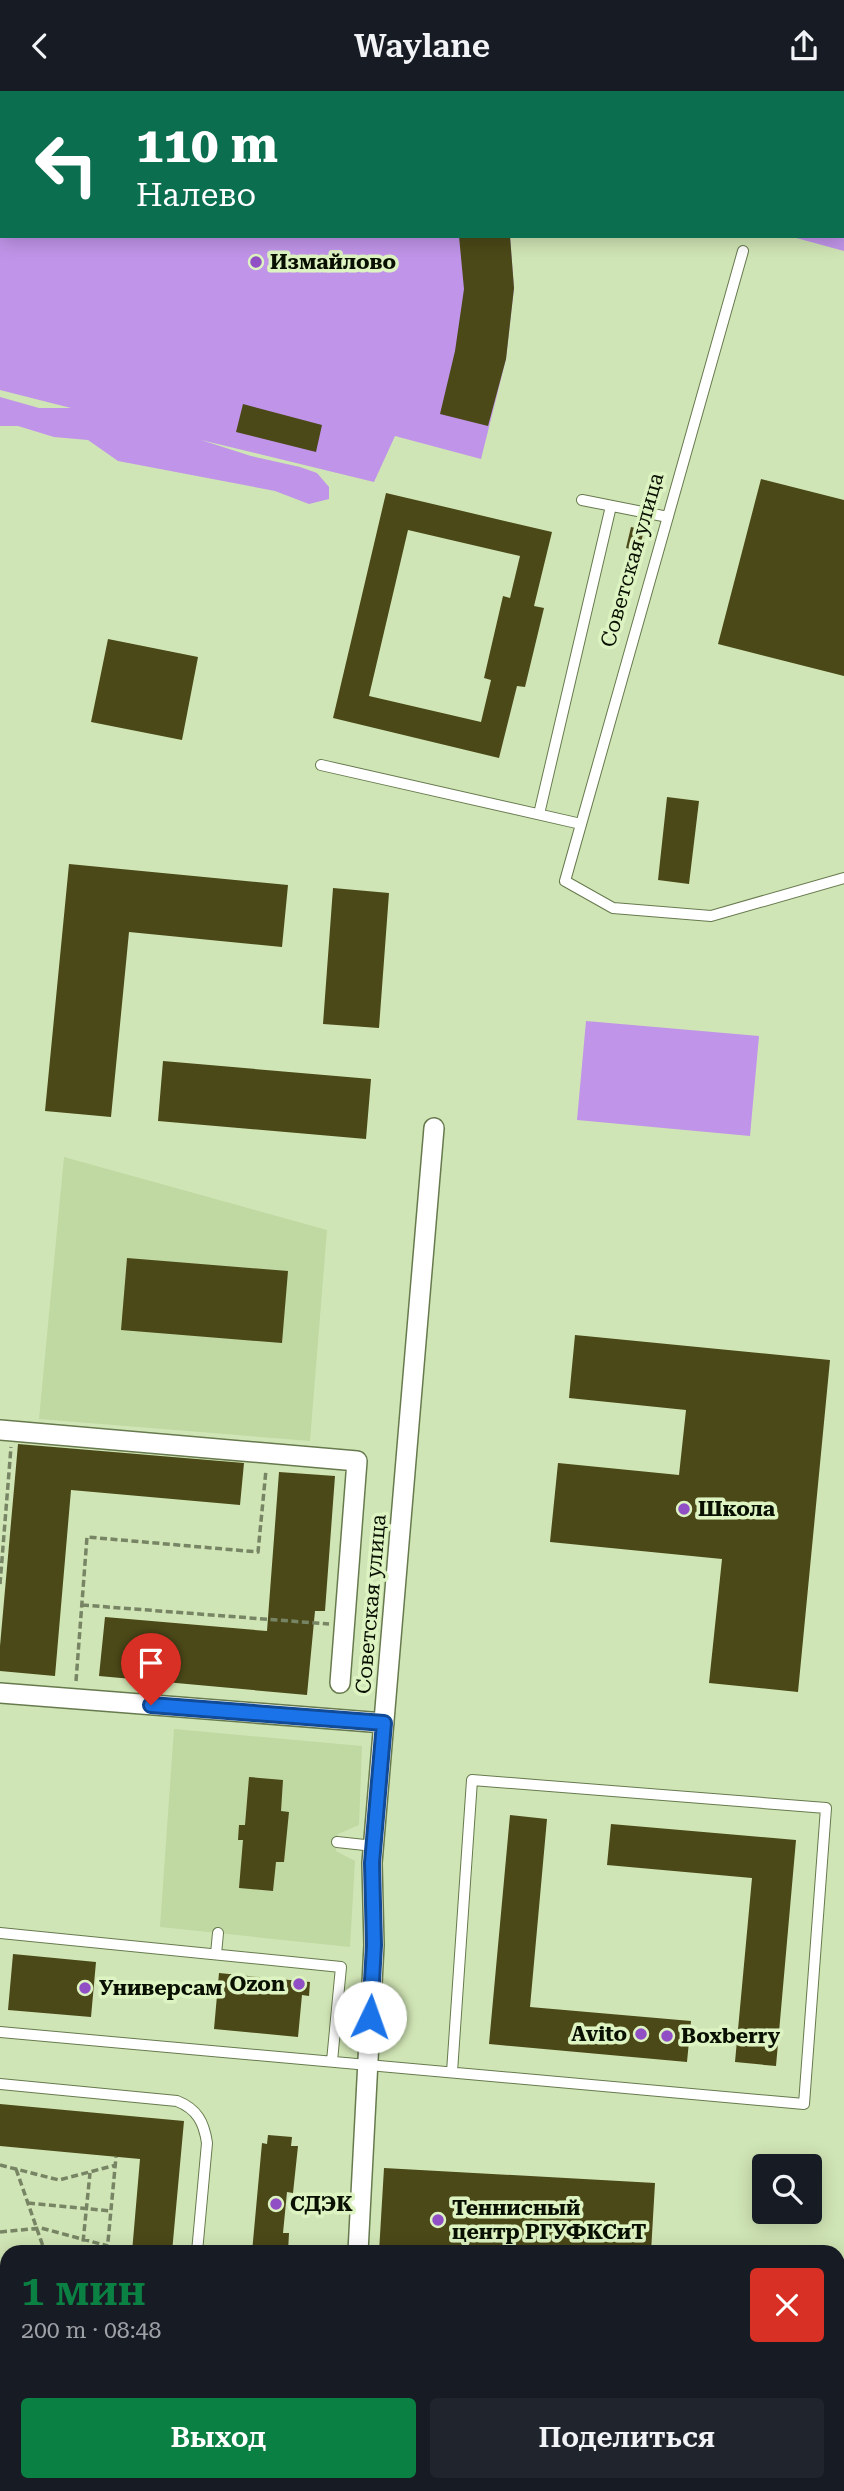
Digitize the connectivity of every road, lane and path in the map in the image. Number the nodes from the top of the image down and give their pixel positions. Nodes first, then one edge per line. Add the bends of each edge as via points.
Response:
1 (743, 251) dead end
2 (582, 500) dead end
3 (611, 506) junction
4 (668, 517) junction
5 (321, 765) dead end
6 (539, 814) junction
7 (581, 824) junction
8 (844, 878) edge
9 (434, 1128) dead end
10 (6, 1430) edge
11 (268, 1454) junction
12 (0, 1584) edge
13 (82, 1605) junction
14 (345, 1626) junction
15 (341, 1683) dead end
16 (0, 1693) edge
17 (74, 1699) junction
18 (384, 1723) junction
19 (337, 1842) dead end
20 (374, 1846) junction
21 (0, 1933) edge
22 (218, 1933) dead end
23 (216, 1954) junction
24 (0, 2032) edge
25 (332, 2061) junction
26 (368, 2064) junction
27 (452, 2072) junction
28 (0, 2084) edge
29 (116, 2157) dead end
30 (0, 2165) edge
31 (116, 2165) junction
32 (16, 2169) junction
33 (90, 2173) junction
34 (28, 2203) junction
35 (86, 2209) junction
36 (111, 2211) junction
37 (37, 2227) junction
38 (0, 2232) edge
39 (83, 2240) junction
40 (42, 2245) edge
41 (83, 2245) edge
42 (104, 2245) edge
43 (108, 2245) edge
44 (198, 2245) edge
45 (358, 2245) edge

1 - 4 lane, Советская улица
2 - 3 lane
3 - 4 lane
3 - 6 lane
4 - 7 lane, Советская улица
5 - 6 lane
6 - 7 lane
7 - 8 lane, Советская улица via 565,881 613,908 710,916
9 - 18 street, Советская улица
10 - 11 street
10 - 12 path
11 - 13 path via 258,1552 87,1537
11 - 14 street via 302,1451 357,1461
13 - 14 path
13 - 17 path
14 - 15 street
16 - 17 street
17 - 18 street
18 - 20 street, Советская улица
19 - 20 lane
20 - 26 street, Советская улица
21 - 23 lane
22 - 23 lane
23 - 25 lane via 341,1966
24 - 25 lane
25 - 26 lane
26 - 27 lane
26 - 45 street, Советская улица
27 - 27 lane via 804,2105 826,1808 472,1780
28 - 44 lane via 177,2101 192,2109 205,2128 207,2143
29 - 31 path
30 - 32 path
31 - 33 path
31 - 36 path
32 - 33 path via 59,2180
32 - 34 path
33 - 35 path
34 - 35 path
34 - 37 path
35 - 36 path
35 - 39 path
36 - 43 path
37 - 38 path
37 - 39 path
37 - 40 path
39 - 41 path
39 - 42 path

